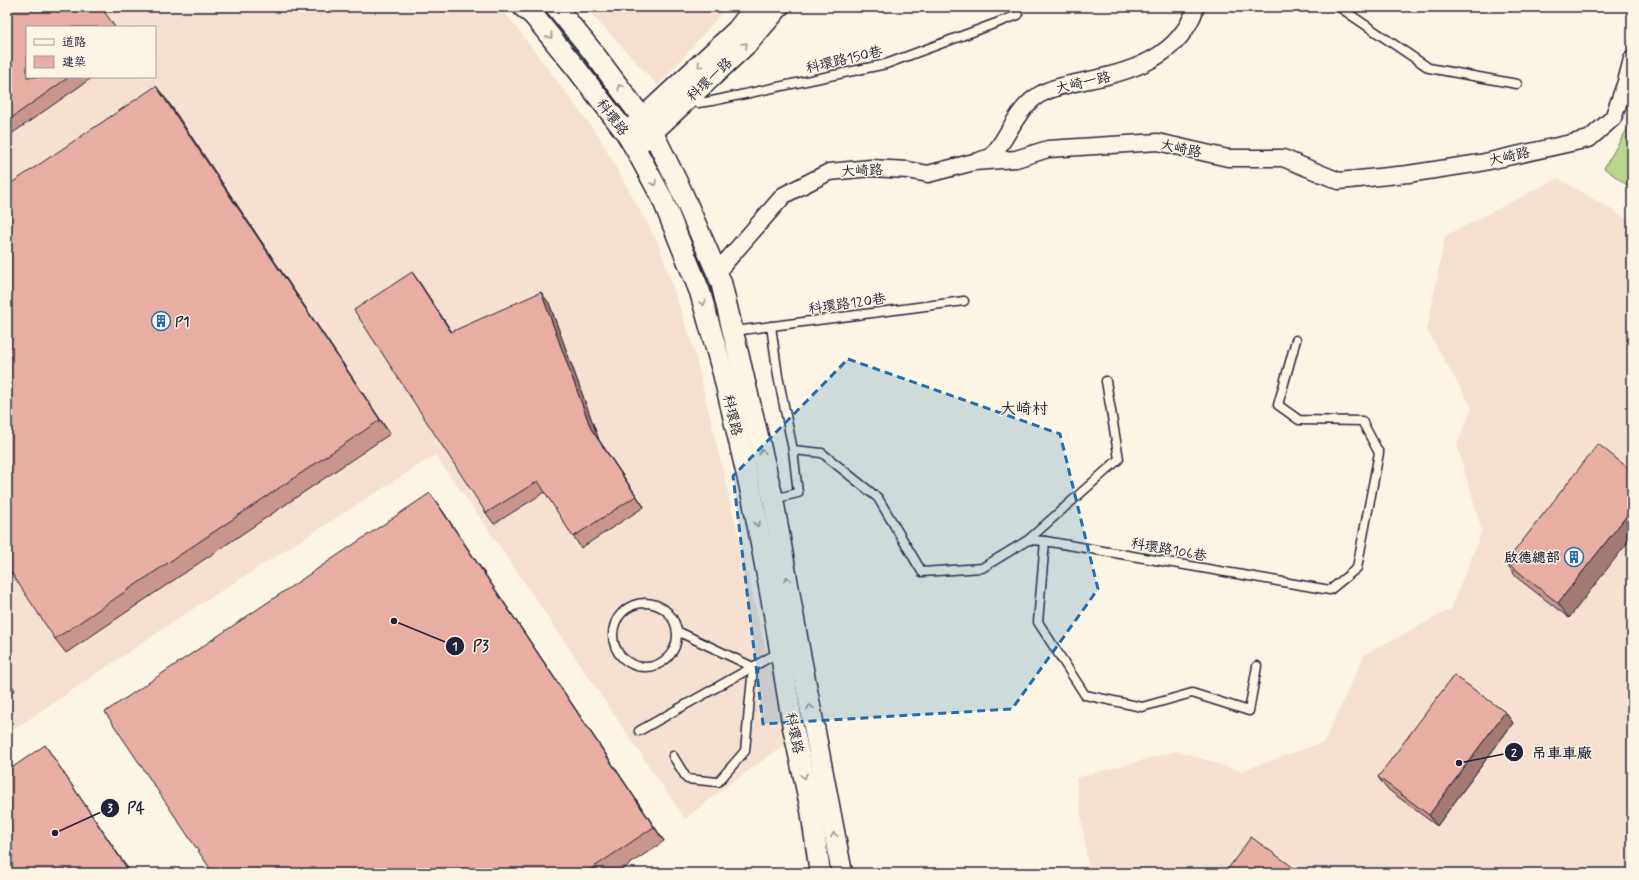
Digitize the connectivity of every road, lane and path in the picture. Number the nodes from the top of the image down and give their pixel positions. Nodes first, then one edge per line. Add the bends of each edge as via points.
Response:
1 (523, 7) edge
2 (556, 7) edge
3 (755, 7) edge
4 (779, 7) edge
5 (1196, 7) edge
6 (1339, 7) edge
7 (1018, 15) dead end
8 (1632, 59) edge
9 (1517, 84) dead end
10 (679, 95) junction
11 (648, 125) junction
12 (631, 141) junction
13 (974, 162) junction
14 (716, 273) junction
15 (964, 301) dead end
16 (771, 326) junction
17 (734, 331) junction
18 (1296, 340) dead end
19 (1106, 381) dead end
20 (793, 450) junction
21 (763, 500) junction
22 (1028, 540) junction
23 (1045, 541) junction
24 (677, 631) junction
25 (790, 650) junction
26 (1257, 666) dead end
27 (753, 667) junction
28 (639, 731) dead end
29 (673, 756) dead end
30 (820, 873) edge
31 (842, 873) edge

1 -> 12 street, 科環路 via 533,15 576,68
11 -> 2 street, 科環路
3 -> 10 street, 科環一路
10 -> 4 street, 科環一路 via 749,42
5 - 13 street, 大崎一路 via 1186,29 1176,42 1155,58 1128,70 1056,87 1037,96 1023,109 991,157
6 - 9 lane via 1429,68
7 - 10 lane, 科環路150巷 via 886,64 712,101 698,103
8 - 13 street, 大崎路 via 1613,118 1588,139 1480,163 1339,181 1283,158 1228,158 1158,142 1048,149 1016,159
10 - 11 street, 科環一路
11 - 12 street, 科環一路
11 - 14 street, 科環路 via 681,190
12 -> 21 street, 科環路 via 662,198 700,292
13 - 14 street, 大崎路 via 928,174 871,168 828,172 784,196
14 - 17 street, 科環路 via 721,282
15 - 16 lane, 科環路120巷
16 - 17 lane, 科環路120巷
16 - 20 lane
21 -> 17 street, 科環路
18 - 23 lane, 科環路106巷 via 1278,405 1299,420 1362,421 1379,453 1357,568 1330,590
19 - 22 lane via 1119,459
20 - 21 lane via 798,494
20 - 22 lane via 822,453 878,498 922,572 982,568
21 - 25 street, 科環路
22 - 23 lane, 科環路106巷
23 - 26 lane via 1038,622 1085,695 1142,707 1192,693 1249,711
24 - 24 lane via 668,611 658,605 637,603 626,608 619,616 612,637 620,656 637,666 648,667 666,659 673,651
24 - 27 lane
25 - 27 lane
25 -> 30 street, 科環路 via 793,727 811,810
31 -> 25 street, 科環路
27 - 28 lane
27 - 29 lane via 745,751 718,782 687,779

